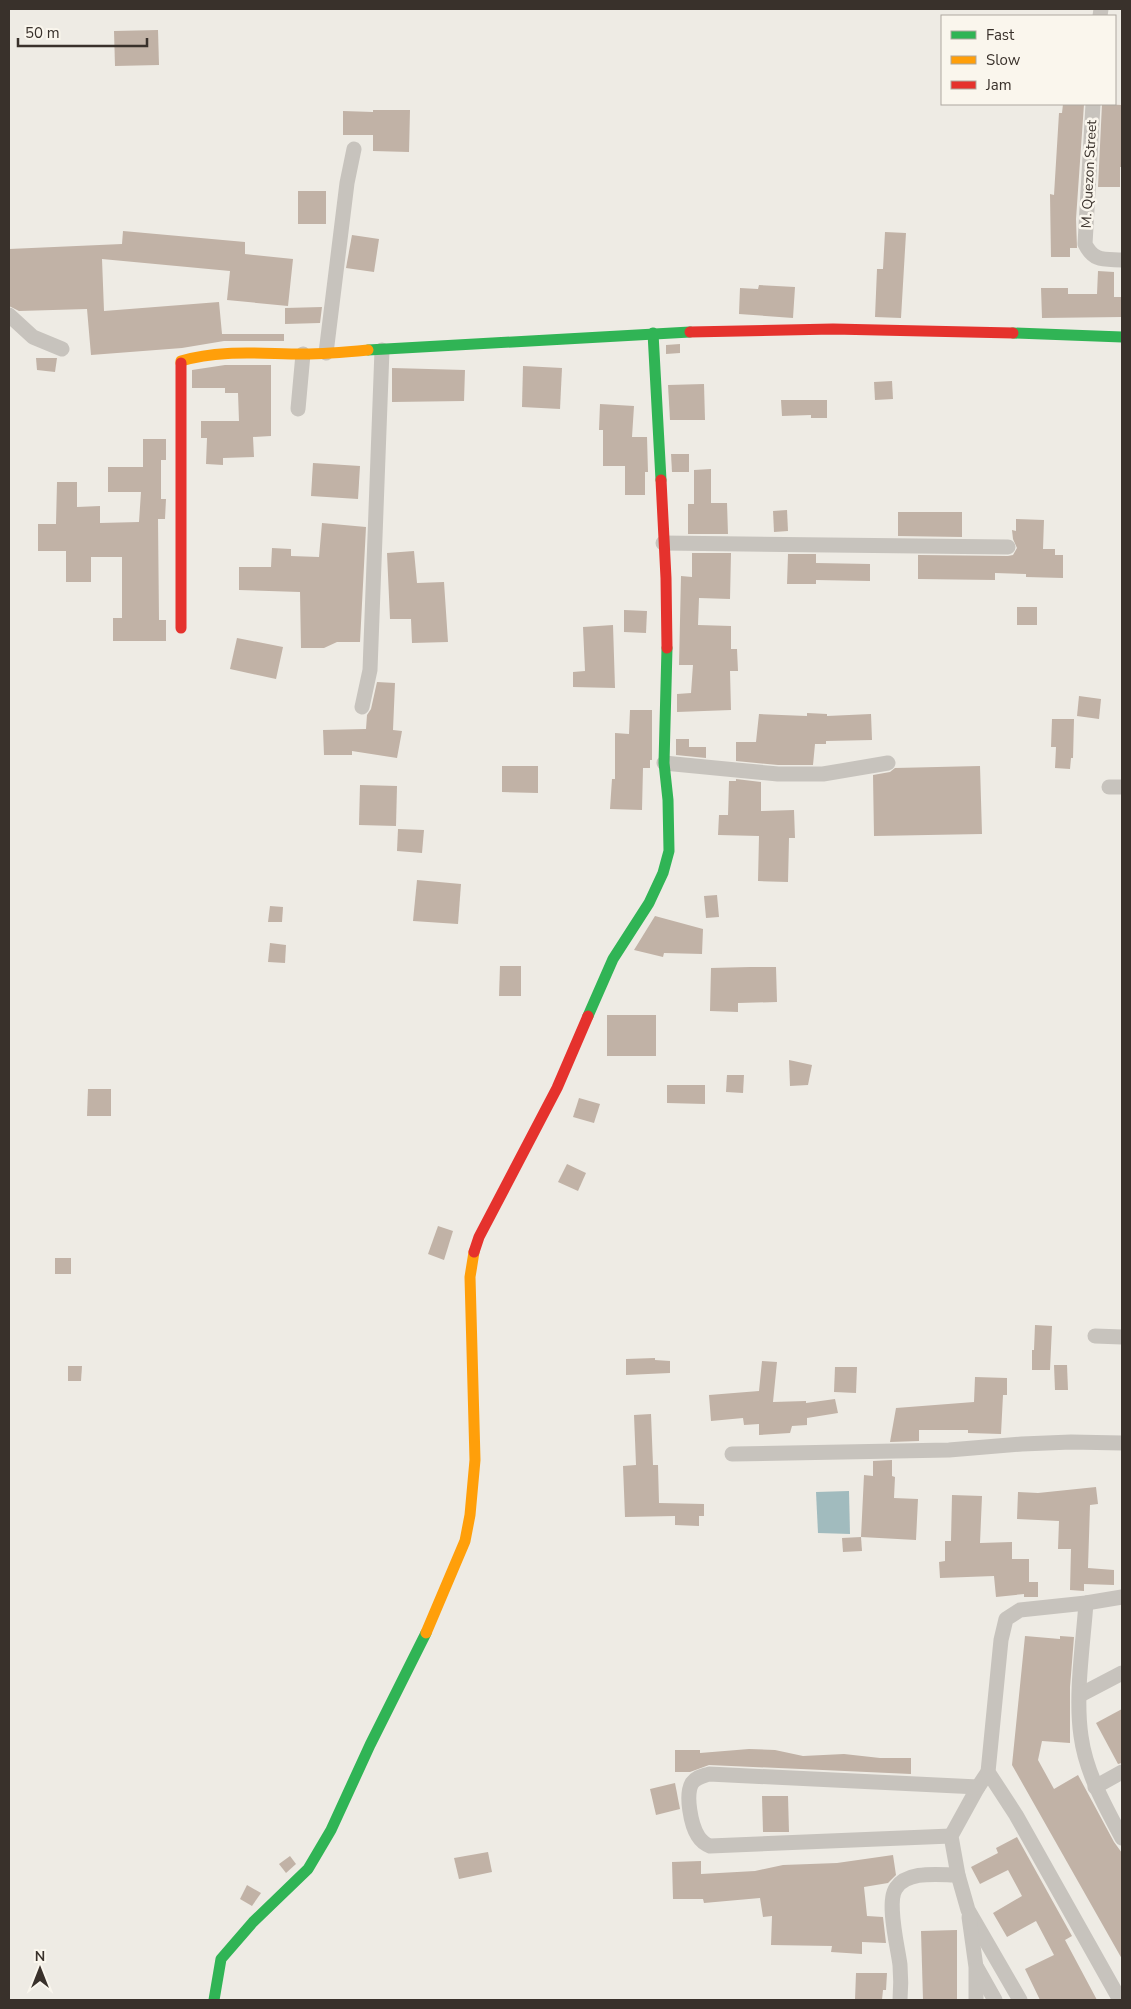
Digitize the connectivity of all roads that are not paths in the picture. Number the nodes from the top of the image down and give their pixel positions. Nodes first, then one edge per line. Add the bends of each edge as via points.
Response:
1 (1093, 105) edge
2 (354, 150) dead end
3 (1122, 260) edge
4 (9, 315) edge
5 (653, 333) junction
6 (1122, 337) edge
7 (62, 349) dead end
8 (382, 350) junction
9 (326, 353) junction
10 (303, 354) junction
11 (298, 409) dead end
12 (664, 543) junction
13 (1008, 548) dead end
14 (181, 628) dead end
15 (362, 707) dead end
16 (664, 763) junction
17 (888, 763) dead end
18 (1095, 1336) dead end
19 (1122, 1336) edge
20 (1122, 1443) edge
21 (732, 1454) dead end
22 (1122, 1597) edge
23 (1086, 1603) junction
24 (1122, 1673) edge
25 (1080, 1696) junction
26 (988, 1772) junction
27 (1122, 1772) edge
28 (978, 1787) junction
29 (1095, 1787) junction
30 (951, 1836) junction
31 (1122, 1838) edge
32 (958, 1875) junction
33 (968, 1910) junction
34 (976, 1967) junction
35 (214, 2000) edge
36 (900, 2000) edge
37 (976, 2000) edge
38 (995, 2000) edge
39 (1020, 2000) edge
40 (1120, 2000) edge

1 - 3 street, M. Quezon Street via 1085,244 1090,254 1100,259
2 - 9 street
4 - 7 street via 33,337
5 - 6 street via 912,329
5 - 8 street
5 - 12 street
8 - 9 street
8 - 15 street via 370,670
9 - 10 street
10 - 11 street
10 - 14 street via 251,353 192,357 182,361
12 - 13 street
12 - 16 street via 668,631
16 - 17 street via 778,774 823,774
16 - 35 street via 669,830 664,873 613,959 557,1088 479,1237 472,1257 470,1303 475,1460 465,1541 418,1651 331,1830 308,1869 253,1922 221,1959
18 - 19 street
20 - 21 street
22 - 23 street
23 - 25 street
23 - 26 street via 1020,1610 1006,1619 1001,1640
24 - 25 street
25 - 29 street via 1081,1737
26 - 28 street
26 - 40 street via 1016,1815
27 - 29 street
28 - 30 street
28 - 30 street via 709,1774 698,1777 688,1794 698,1836 710,1846
29 - 31 street
30 - 32 street
32 - 33 street
32 - 36 street via 918,1876 902,1882 893,1894
33 - 34 street
33 - 39 street
34 - 37 street
34 - 38 street

